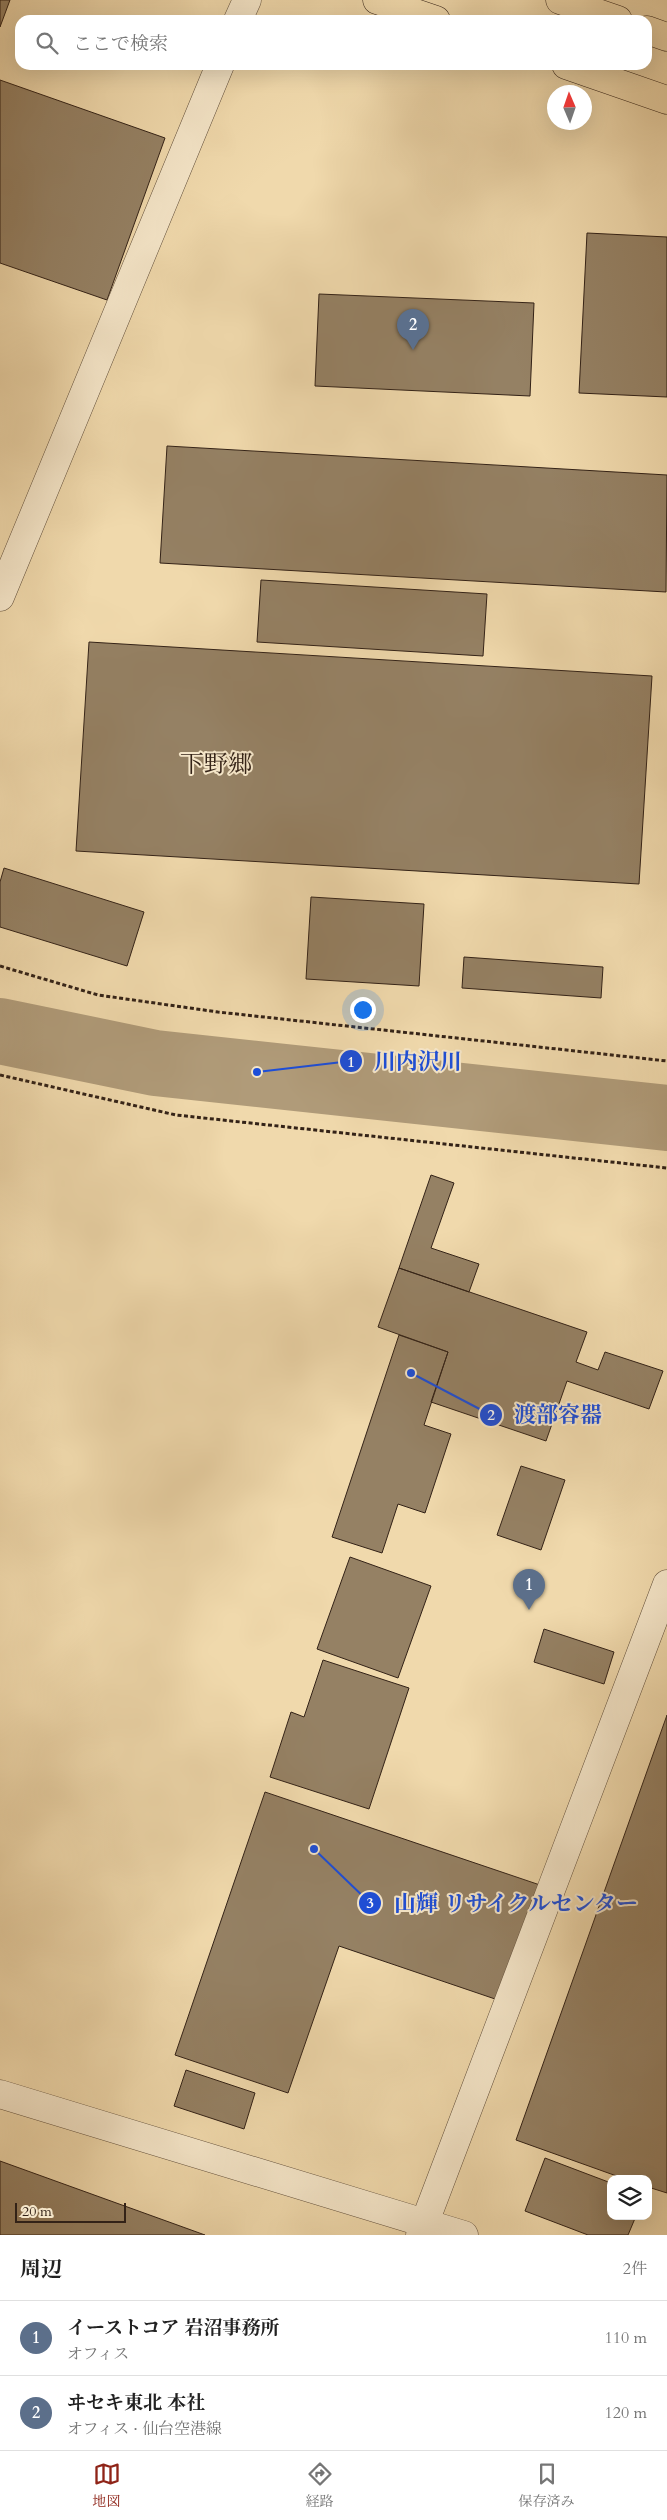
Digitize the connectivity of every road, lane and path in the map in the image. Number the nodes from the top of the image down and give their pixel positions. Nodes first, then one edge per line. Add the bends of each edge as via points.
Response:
1 (247, 0) edge
2 (378, 0) edge
3 (560, 0) edge
4 (240, 15) edge
5 (422, 15) edge
6 (604, 15) edge
7 (652, 32) edge
8 (667, 37) edge
9 (218, 70) edge
10 (580, 70) edge
11 (667, 100) edge
12 (0, 597) edge
13 (0, 966) edge
14 (667, 1061) edge
15 (0, 1075) edge
16 (667, 1168) edge
17 (667, 1584) edge
18 (0, 2094) edge
19 (422, 2229) edge
20 (464, 2235) edge

1 - 4 street
2 - 5 main road
3 - 6 main road
7 - 8 main road
9 - 12 street
10 - 11 main road
13 - 14 path via 98,995 248,1015
15 - 16 path via 176,1115
17 - 19 street
18 - 19 street
19 - 20 street

